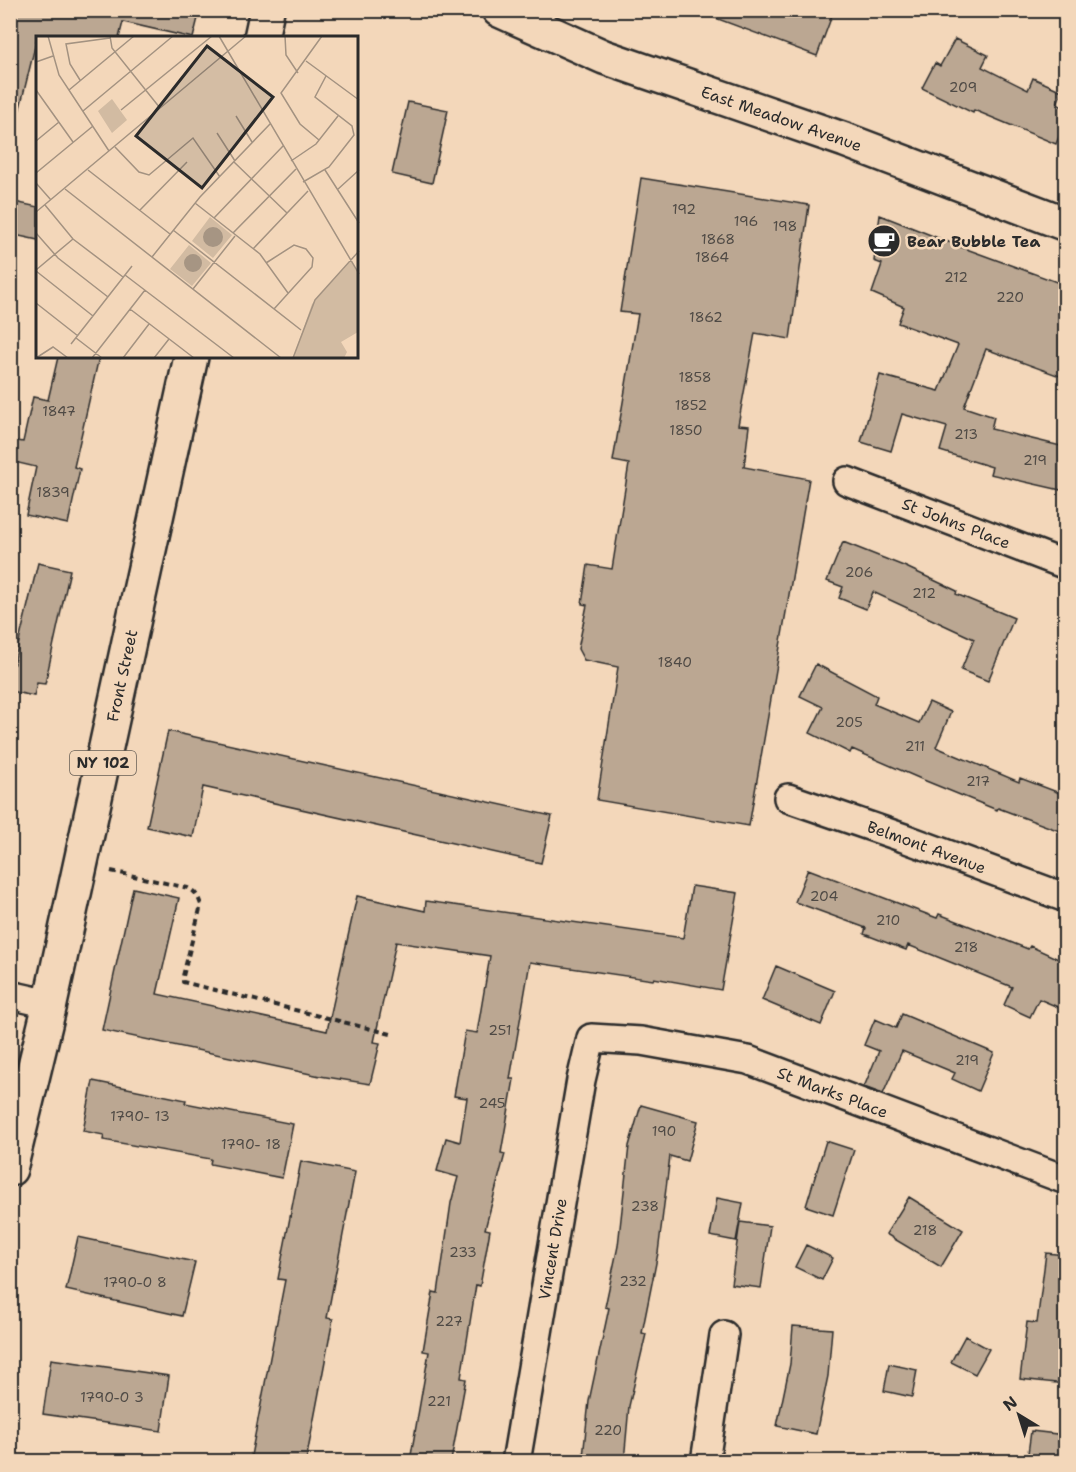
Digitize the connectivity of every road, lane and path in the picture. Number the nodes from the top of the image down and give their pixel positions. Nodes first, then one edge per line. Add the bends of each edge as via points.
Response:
1 (267, 10) edge
2 (499, 10) edge
3 (261, 36) edge
4 (1065, 224) edge
5 (191, 358) edge
6 (847, 481) dead end
7 (1065, 564) edge
8 (788, 798) dead end
9 (111, 871) dead end
10 (1065, 898) edge
11 (10, 995) edge
12 (50, 1004) junction
13 (391, 1034) dead end
14 (591, 1038) joint
15 (10, 1169) edge
16 (1065, 1180) edge
17 (724, 1335) dead end
18 (516, 1461) edge
19 (705, 1461) edge

1 - 3 main road
2 - 4 main road, East Meadow Avenue via 604,57 845,140
5 - 12 main road, Front Street / NY 102
6 - 7 street, St Johns Place
8 - 10 street, Belmont Avenue
9 - 13 path via 188,888 198,896 201,905 183,982
11 - 12 street
12 - 15 main road, Front Street / NY 102
14 - 16 street, St Marks Place via 642,1041 748,1060
14 - 18 street, Vincent Drive
17 - 19 street

